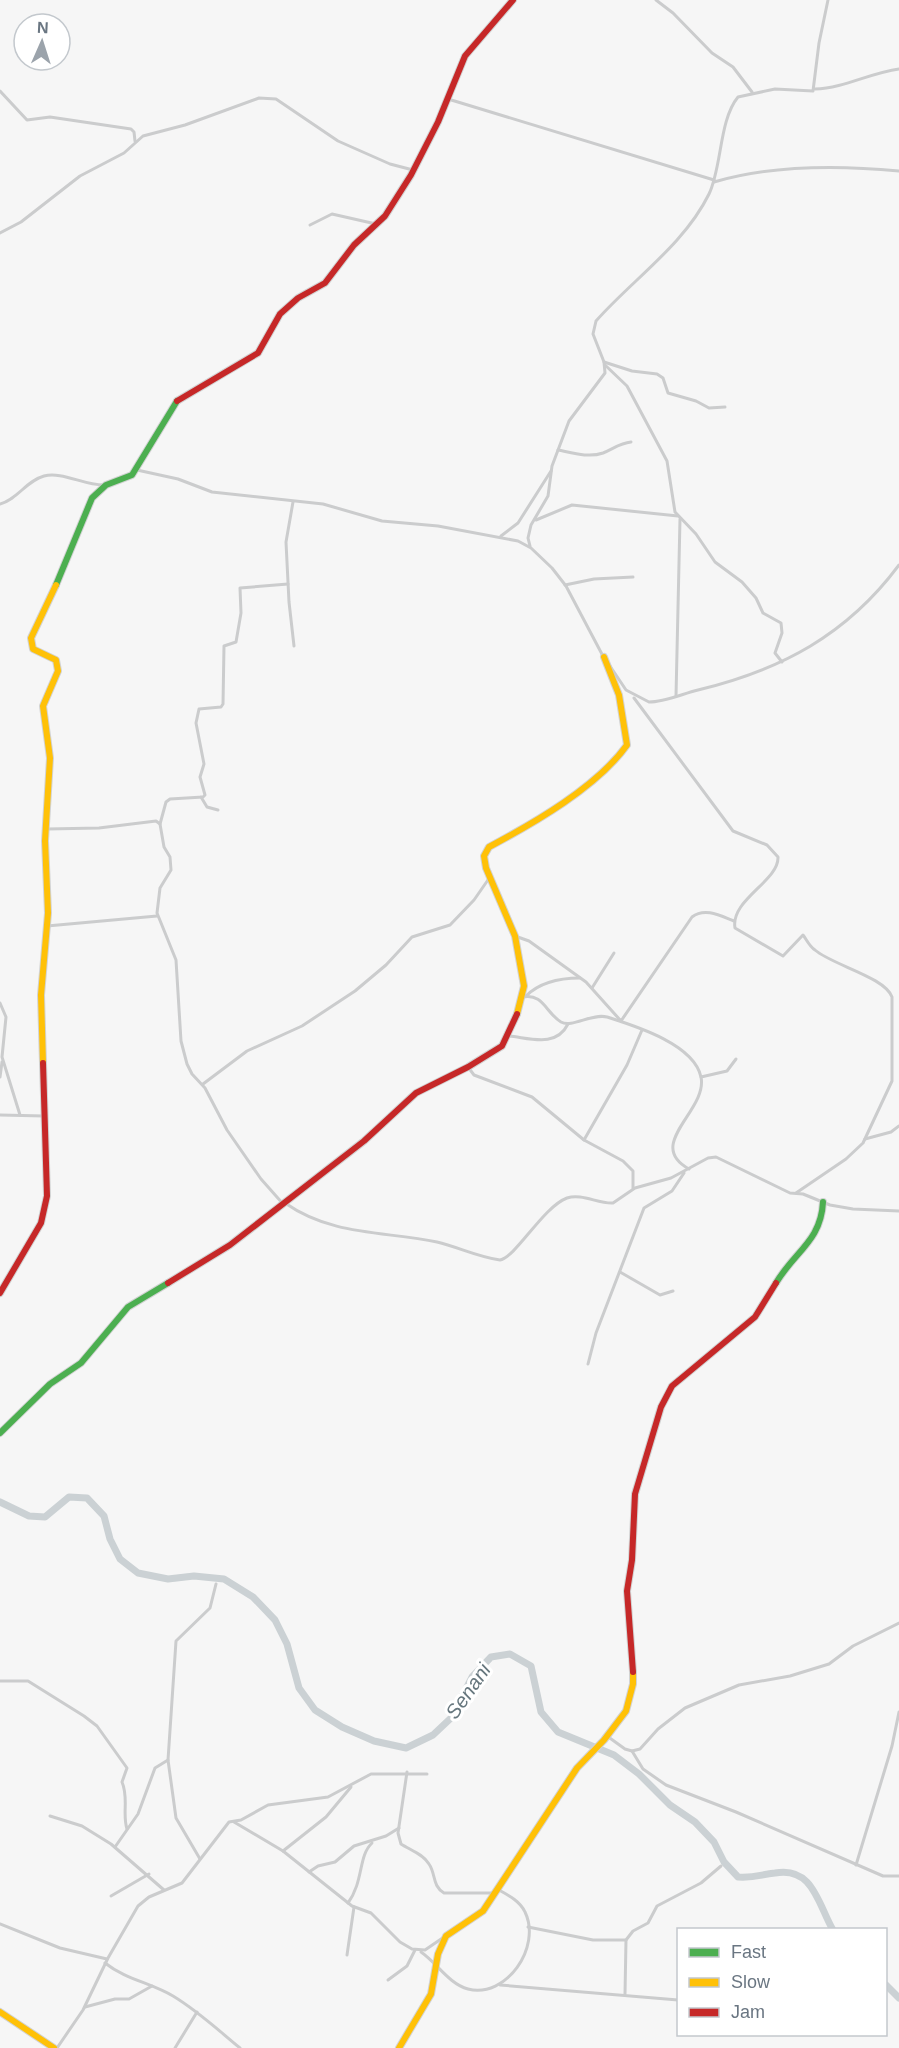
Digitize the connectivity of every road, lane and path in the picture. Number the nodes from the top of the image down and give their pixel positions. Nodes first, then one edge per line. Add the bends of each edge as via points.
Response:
1 (513, 0) edge
2 (656, 0) edge
3 (828, 0) edge
4 (899, 69) edge
5 (815, 89) junction
6 (0, 91) edge
7 (752, 92) junction
8 (447, 99) junction
9 (135, 143) junction
10 (413, 170) junction
11 (899, 171) edge
12 (714, 181) junction
13 (378, 224) junction
14 (310, 225) dead end
15 (0, 233) edge
16 (605, 363) junction
17 (725, 406) dead end
18 (631, 442) dead end
19 (558, 450) junction
20 (137, 470) junction
21 (551, 471) junction
22 (106, 485) junction
23 (293, 502) junction
24 (0, 504) edge
25 (679, 517) junction
26 (534, 520) junction
27 (500, 537) junction
28 (531, 548) junction
29 (899, 565) edge
30 (633, 577) dead end
31 (288, 584) junction
32 (565, 585) junction
33 (294, 646) dead end
34 (604, 657) junction
35 (782, 662) junction
36 (633, 696) junction
37 (676, 696) junction
38 (201, 797) junction
39 (218, 810) dead end
40 (160, 824) junction
41 (47, 829) junction
42 (490, 877) junction
43 (157, 916) junction
44 (734, 921) junction
45 (47, 926) junction
46 (514, 936) junction
47 (614, 953) dead end
48 (580, 978) junction
49 (592, 988) junction
50 (524, 997) junction
51 (0, 1003) edge
52 (621, 1021) junction
53 (568, 1024) junction
54 (642, 1030) junction
55 (509, 1036) junction
56 (2, 1057) junction
57 (736, 1059) dead end
58 (468, 1068) junction
59 (0, 1077) edge
60 (701, 1077) junction
61 (202, 1084) junction
62 (0, 1115) edge
63 (21, 1115) junction
64 (44, 1116) junction
65 (899, 1126) edge
66 (897, 1131) edge
67 (865, 1139) junction
68 (584, 1140) junction
69 (687, 1170) junction
70 (633, 1188) junction
71 (796, 1193) junction
72 (823, 1202) junction
73 (284, 1204) junction
74 (899, 1211) edge
75 (620, 1272) junction
76 (673, 1292) dead end
77 (0, 1293) edge
78 (588, 1364) dead end
79 (0, 1433) edge
80 (216, 1584) dead end
81 (899, 1623) edge
82 (0, 1681) edge
83 (899, 1712) edge
84 (607, 1736) junction
85 (632, 1751) junction
86 (168, 1760) junction
87 (407, 1772) junction
88 (427, 1774) dead end
89 (352, 1785) junction
90 (50, 1816) dead end
91 (233, 1821) junction
92 (127, 1828) junction
93 (399, 1828) junction
94 (373, 1841) junction
95 (115, 1847) junction
96 (283, 1851) junction
97 (200, 1859) junction
98 (856, 1865) junction
99 (721, 1866) dead end
100 (309, 1872) junction
101 (149, 1874) junction
102 (899, 1876) edge
103 (164, 1890) junction
104 (496, 1891) junction
105 (111, 1896) dead end
106 (348, 1903) junction
107 (354, 1907) junction
108 (0, 1924) edge
109 (528, 1928) junction
110 (446, 1936) junction
111 (626, 1940) junction
112 (415, 1950) junction
113 (421, 1952) junction
114 (347, 1955) dead end
115 (106, 1961) junction
116 (437, 1963) junction
117 (388, 1980) dead end
118 (500, 1985) junction
119 (152, 1986) junction
120 (625, 1994) junction
121 (677, 2000) edge
122 (84, 2007) junction
123 (0, 2012) edge
124 (197, 2012) junction
125 (55, 2048) edge
126 (175, 2048) edge
127 (240, 2048) edge
128 (399, 2048) edge

1 - 8 street via 465,56
2 - 7 street via 712,53 733,67
3 - 5 street
4 - 5 street
5 - 7 street via 811,93 775,89
6 - 9 street via 27,120 50,117 130,129
7 - 12 street via 738,97 733,105
8 - 10 street
8 - 12 street
9 - 10 street via 146,134 270,97 338,141
9 - 15 street via 80,176 21,222
10 - 13 street
11 - 12 street via 784,169
12 - 16 street via 705,201 680,234 596,321 593,334
13 - 14 street via 332,214
13 - 20 street via 354,245 326,283 297,297 280,314 258,353 178,400 144,451
16 - 17 street via 657,374 663,378 668,393 707,408
16 - 19 street via 602,378 575,411
16 - 25 street via 627,386 667,460 673,508
18 - 19 street via 600,454
19 - 21 street
20 - 22 street via 125,480
20 - 23 street via 212,492
21 - 26 street via 548,496
21 - 27 street via 518,523
22 - 24 street via 45,476
22 - 41 street via 92,498 30,644 58,664 44,706 50,750
23 - 27 street via 323,504 382,522 438,526
23 - 31 street via 286,542
25 - 26 street via 572,505
25 - 35 street via 715,562 754,595 763,613 781,623 775,653
25 - 37 street
26 - 28 street via 528,538
27 - 28 street
28 - 32 street
29 - 35 street via 851,619
30 - 32 street
31 - 33 street
31 - 38 street via 240,588 236,642 224,645 223,704 199,709 196,714 204,767 200,777 205,795
32 - 34 street
34 - 36 street
34 - 42 street via 619,696 627,745 603,771 560,804 489,847 484,862
35 - 37 street via 746,677
36 - 37 street via 653,702
36 - 44 street via 733,831 767,845 778,857 775,867
38 - 39 street via 207,807
38 - 40 street via 170,799
40 - 41 street
40 - 43 street via 171,870 160,888
41 - 45 street
42 - 46 street
42 - 61 street via 450,925 412,937 355,991 302,1026 248,1051
43 - 45 street
43 - 61 street via 176,960 184,1054 192,1074
44 - 52 street via 708,912 692,917
44 - 67 street via 741,934 783,956 803,935 820,954 890,992 892,1081
45 - 64 street via 41,995
46 - 48 street via 529,940
46 - 50 street via 523,972
47 - 49 street
48 - 49 street
48 - 50 street via 551,982
49 - 52 street
50 - 53 street via 539,999 561,1022
50 - 55 street
51 - 56 street via 6,1017
52 - 53 street via 599,1015
52 - 54 street
53 - 55 street via 549,1040
54 - 60 street via 682,1050
54 - 68 street via 627,1065
55 - 58 street via 497,1050
56 - 59 street
56 - 63 street
57 - 60 street via 727,1071
58 - 68 street via 474,1075 532,1097
58 - 73 street via 416,1093 364,1141
60 - 69 street via 702,1088 695,1107 673,1138 676,1158
61 - 73 street via 226,1130
62 - 63 street
63 - 64 street
64 - 77 street via 47,1196 41,1223
65 - 66 street
66 - 67 street
67 - 71 street via 850,1155
68 - 70 street via 630,1166
69 - 70 street
69 - 71 street via 716,1157 783,1191
69 - 75 street via 672,1191 644,1208
70 - 73 street via 609,1204 566,1198 526,1233 511,1254 500,1260 438,1242 348,1231 315,1221
71 - 72 street
72 - 74 street via 853,1209
72 - 84 street via 816,1234 786,1266 755,1317 672,1386 661,1407 635,1494 627,1591 633,1684 626,1711
73 - 79 street via 230,1245 128,1307 81,1363 50,1384
75 - 76 street via 660,1295
75 - 78 street
80 - 86 street via 210,1608 176,1641
81 - 85 street via 853,1646 829,1664 740,1685 685,1708 645,1745
82 - 92 street via 18,1679 36,1684 97,1726 127,1768 122,1782 126,1791
83 - 98 street
84 - 85 street
84 - 104 street via 577,1768
85 - 98 street via 643,1770 666,1785
86 - 92 street via 155,1768 138,1814
86 - 97 street via 176,1818
87 - 88 street
87 - 89 street via 371,1774
87 - 93 street
89 - 91 street via 328,1797 268,1805
89 - 96 street via 326,1817
90 - 95 street via 82,1826
91 - 96 street
91 - 97 street
92 - 95 street
93 - 94 street
93 - 104 street via 401,1844 430,1865 439,1890 452,1894
94 - 100 street via 354,1846 335,1862
94 - 106 street via 363,1854 360,1881
95 - 101 street
96 - 100 street
97 - 103 street via 182,1883
98 - 102 street via 883,1876
99 - 111 street via 700,1883 657,1906 648,1923
100 - 106 street
101 - 103 street
101 - 105 street
103 - 115 street via 138,1906
104 - 109 street via 519,1903 527,1916
104 - 110 street via 483,1911
106 - 107 street
107 - 112 street via 371,1913 400,1942
107 - 114 street
108 - 115 street
109 - 111 street via 593,1940
109 - 118 street via 524,1957
110 - 113 street
110 - 116 street
111 - 120 street
112 - 113 street
112 - 117 street via 407,1966
113 - 116 street
115 - 119 street via 120,1973
115 - 122 street
116 - 118 street via 465,1988 489,1989
116 - 128 street via 430,1994
118 - 120 street
119 - 122 street via 129,1999
119 - 124 street
120 - 121 street
122 - 125 street
123 - 125 street
124 - 126 street
124 - 127 street

